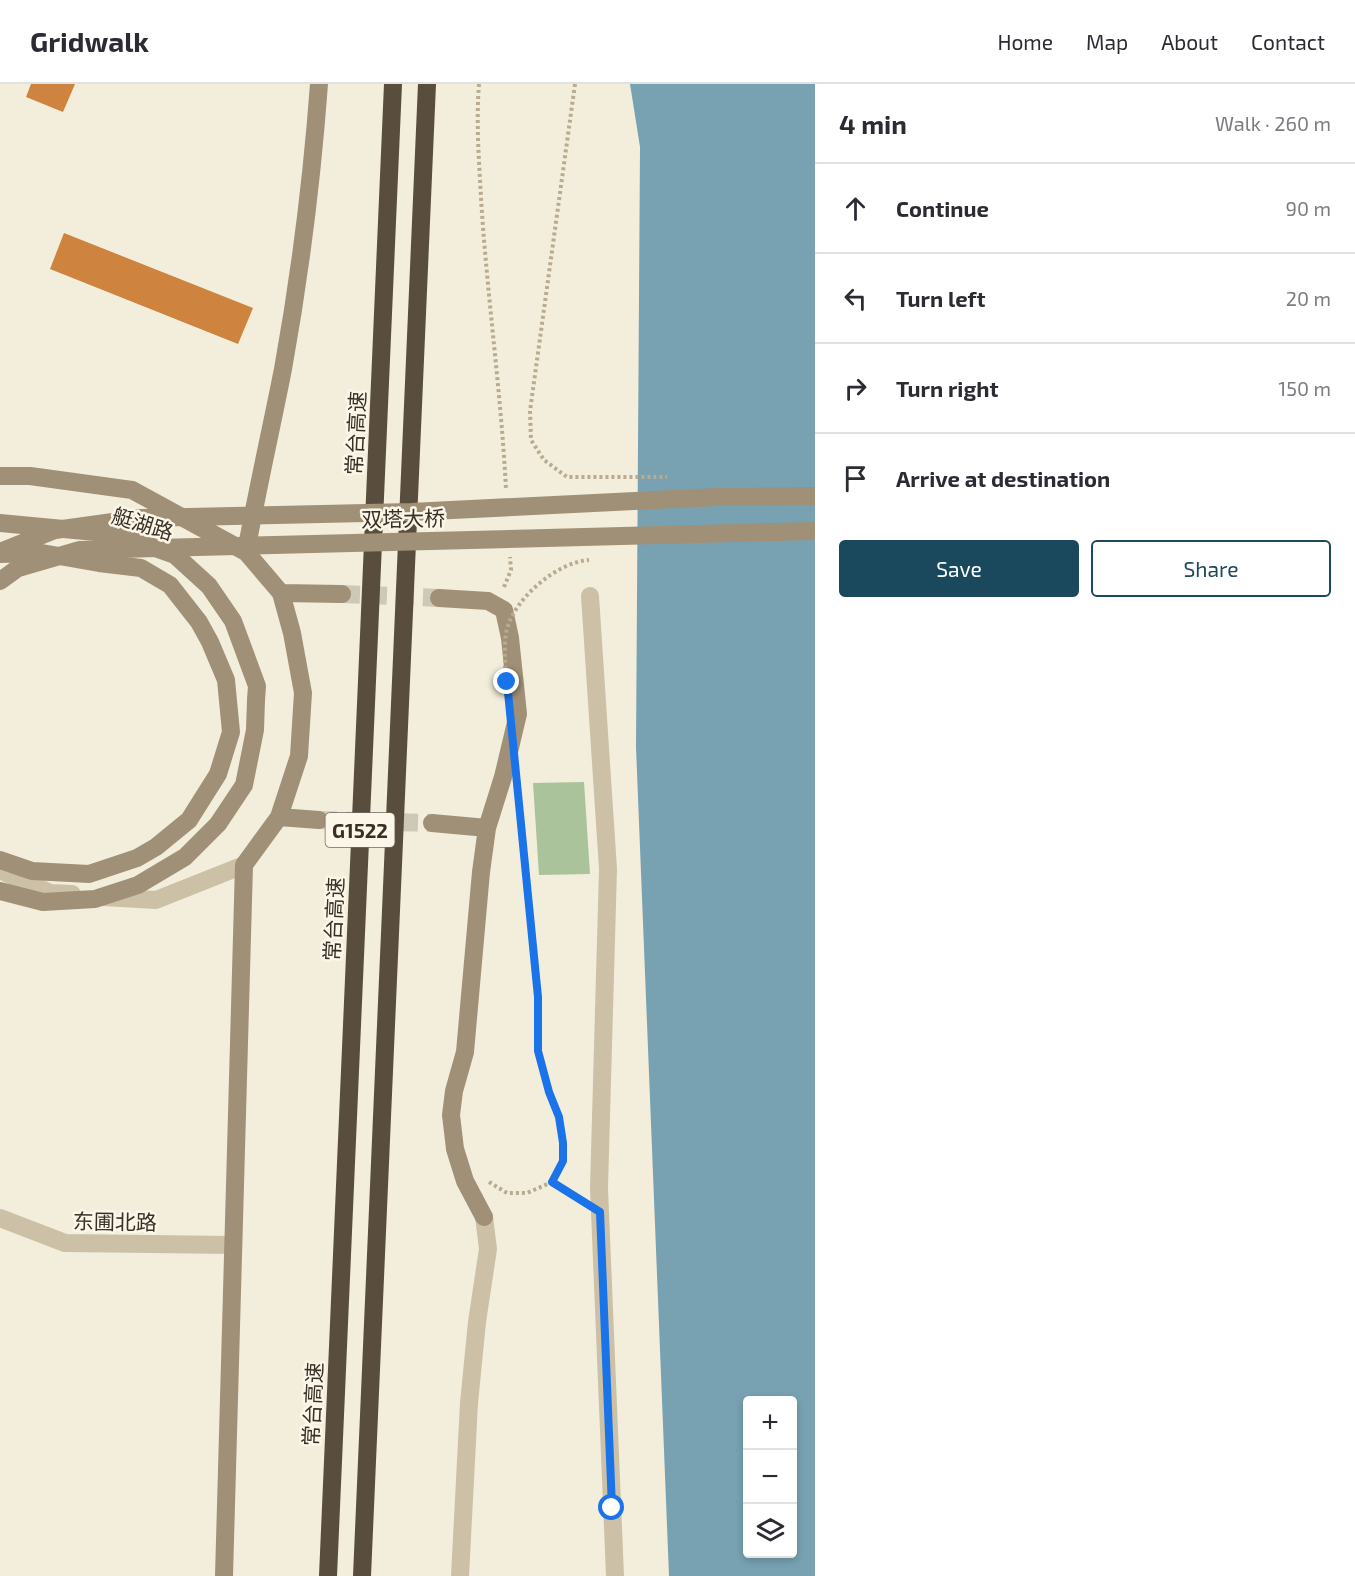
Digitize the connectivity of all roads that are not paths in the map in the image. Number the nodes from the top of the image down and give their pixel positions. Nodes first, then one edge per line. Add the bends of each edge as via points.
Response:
1 (319, 84) edge
2 (393, 84) edge
3 (428, 84) edge
4 (0, 476) edge
5 (815, 496) edge
6 (0, 523) edge
7 (815, 531) edge
8 (246, 552) junction
9 (0, 553) edge
10 (0, 581) edge
11 (281, 593) junction
12 (342, 594) tunnel mouth
13 (590, 596) dead end
14 (439, 598) tunnel mouth
15 (279, 817) junction
16 (319, 820) tunnel mouth
17 (432, 823) tunnel mouth
18 (487, 828) junction
19 (0, 860) edge
20 (244, 865) junction
21 (0, 870) edge
22 (0, 891) edge
23 (484, 1217) joint
24 (0, 1218) edge
25 (233, 1245) junction
26 (224, 1576) edge
27 (328, 1576) edge
28 (362, 1576) edge
29 (460, 1576) edge
30 (615, 1576) edge

1 - 8 main road via 304,238
2 - 27 highway, 常台高速 / G1522
3 - 28 highway, G1522
4 - 8 main road via 30,476 132,490
5 - 9 main road, 双塔大桥, bridge via 142,519 55,530
6 - 22 main road, 艇湖路, bridge via 116,534 175,555 209,586 233,621 257,686 255,730 244,785 218,824 185,856 138,885 94,899 43,902
7 - 10 main road, 双塔大桥, bridge via 80,550 18,568
8 - 11 main road
9 - 19 main road, 艇湖路 via 42,553 141,568 170,585 199,622 226,680 231,732 218,774 189,820 156,847 88,874 32,871
11 - 12 main road
11 - 15 main road via 303,693 299,756
13 - 30 street via 608,869 600,1212
14 - 18 main road via 488,601 504,610 510,638 518,714
15 - 16 main road
15 - 20 main road
17 - 18 main road
18 - 23 main road via 465,1052 452,1115 455,1149 465,1181
20 - 21 street via 156,900 50,893
20 - 25 main road
23 - 29 street via 488,1249 469,1403
24 - 25 street, 东圃北路 via 65,1244
25 - 26 main road

